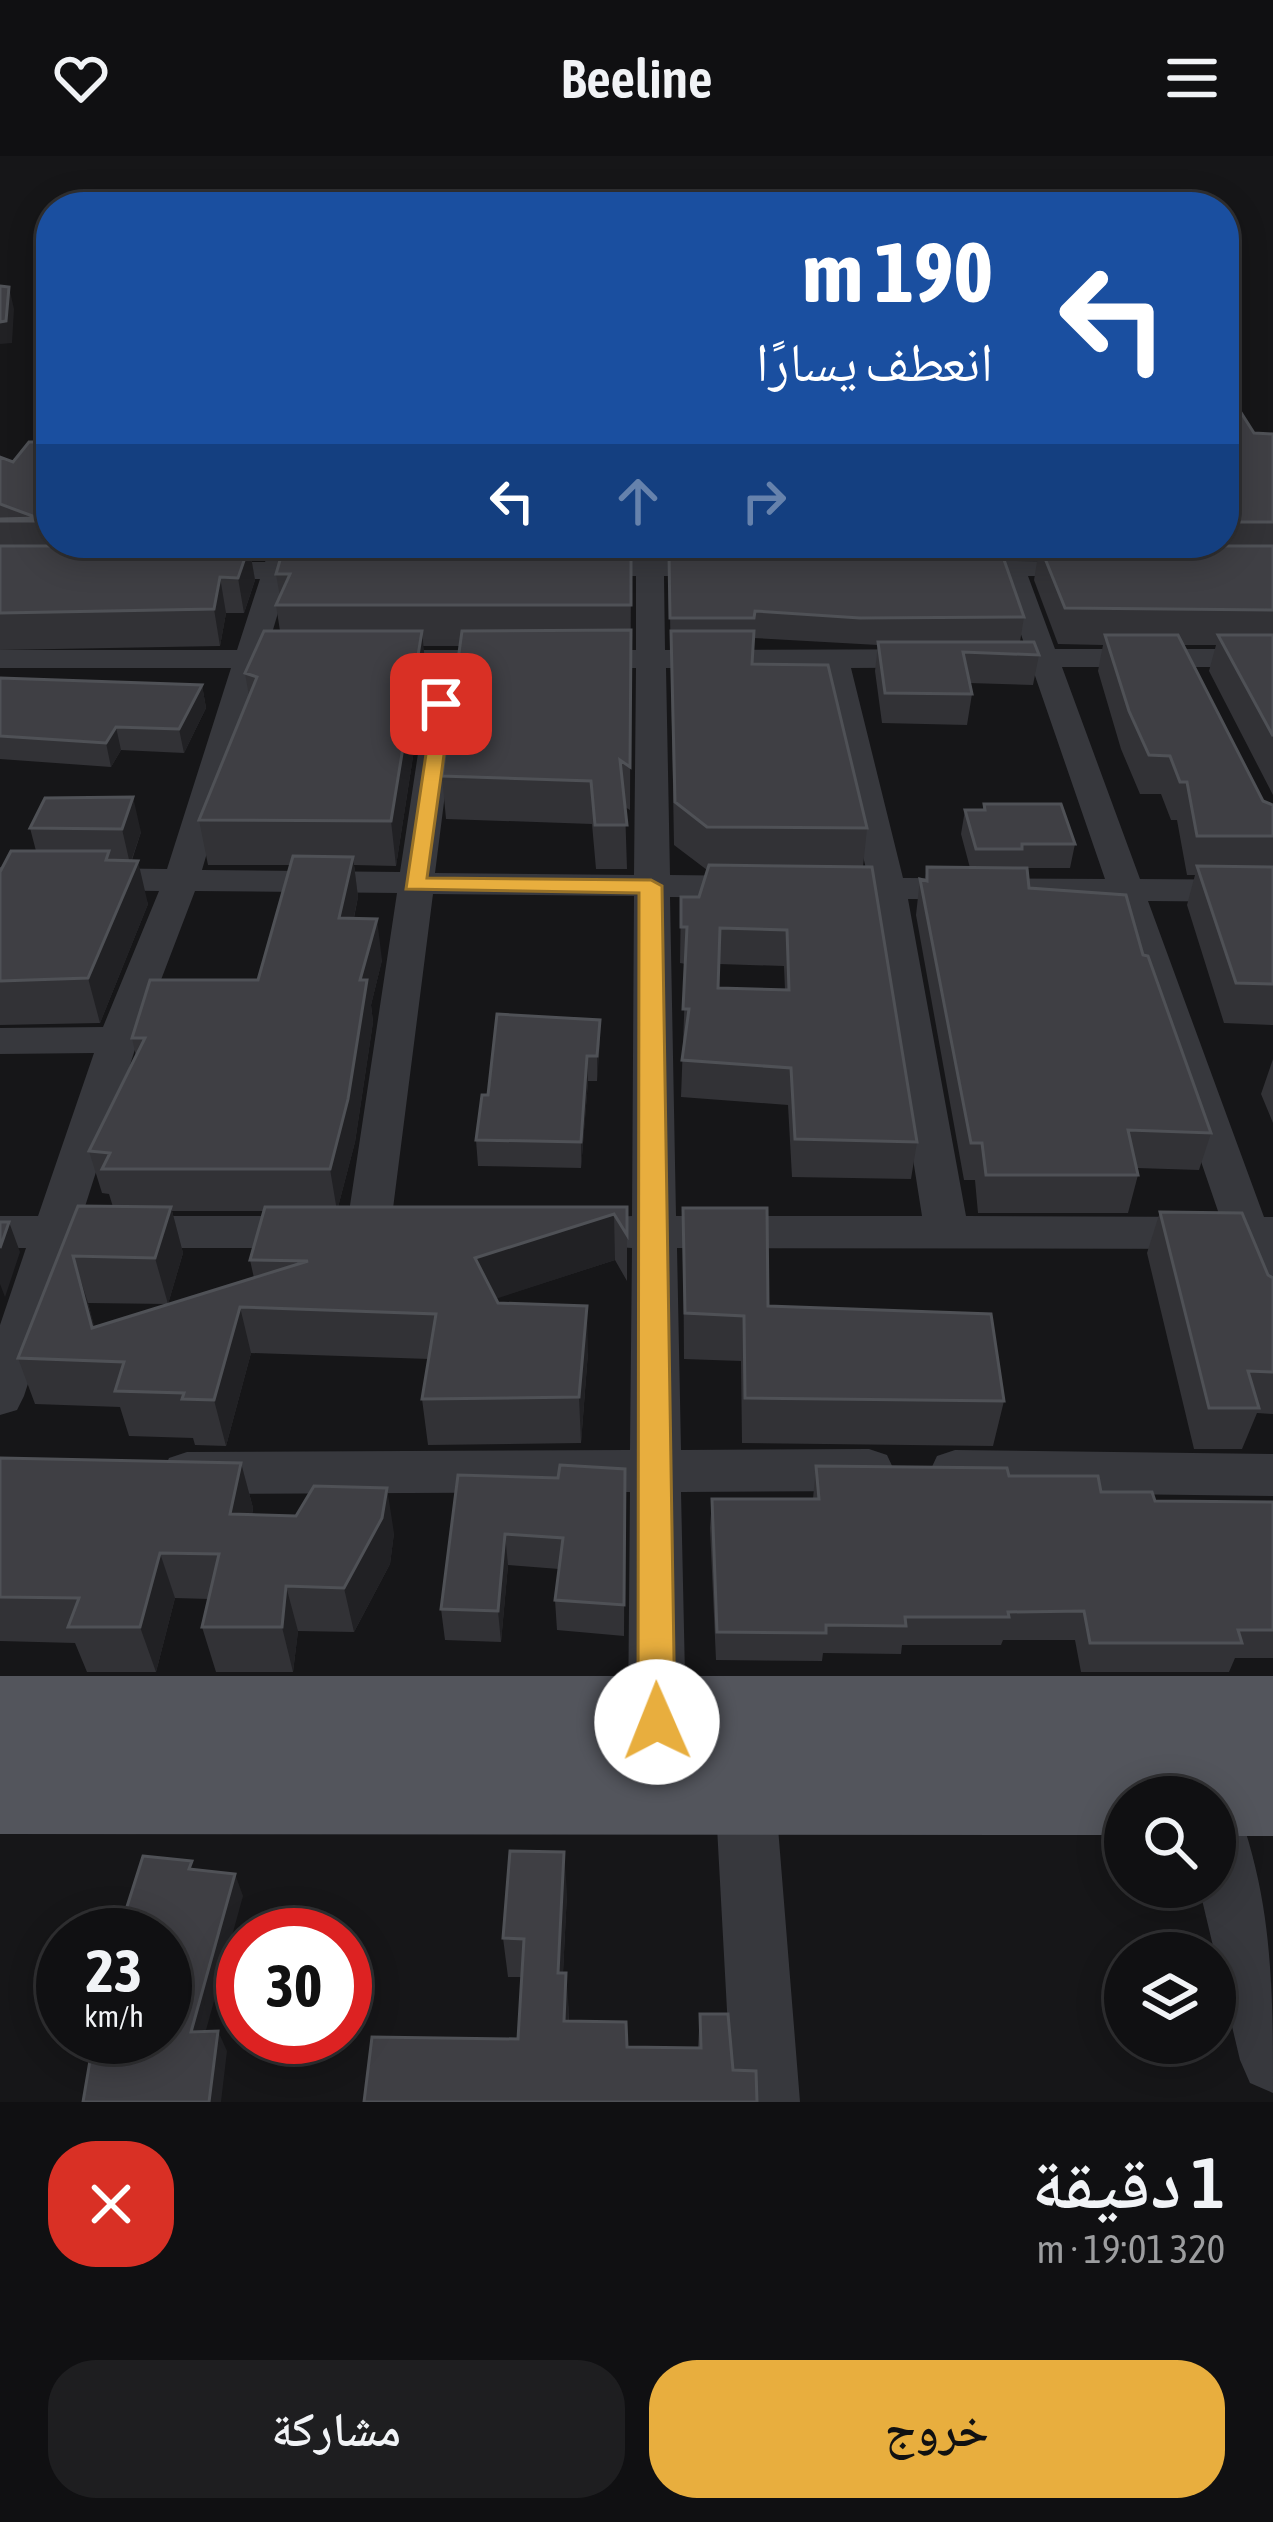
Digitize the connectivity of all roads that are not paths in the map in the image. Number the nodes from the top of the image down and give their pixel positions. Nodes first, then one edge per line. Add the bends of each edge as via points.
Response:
1 (271, 558) edge
2 (279, 558) edge
3 (285, 558) edge
4 (628, 558) edge
5 (650, 558) edge
6 (676, 558) edge
7 (556, 568) edge
8 (764, 568) edge
9 (922, 568) edge
10 (1012, 568) junction
11 (1131, 568) edge
12 (179, 570) edge
13 (368, 571) edge
14 (650, 658) junction
15 (834, 658) junction
16 (1044, 658) junction
17 (1182, 658) junction
18 (1273, 658) edge
19 (0, 659) edge
20 (245, 659) junction
21 (447, 659) junction
22 (1202, 698) edge
23 (181, 880) junction
24 (2, 882) edge
25 (415, 884) junction
26 (651, 886) junction
27 (888, 889) junction
28 (1126, 890) junction
29 (1273, 891) edge
30 (118, 1040) junction
31 (0, 1041) edge
32 (0, 1232) edge
33 (54, 1232) junction
34 (368, 1232) junction
35 (415, 1232) edge
36 (533, 1232) edge
37 (652, 1232) junction
38 (1260, 1233) edge
39 (947, 1234) junction
40 (1273, 1303) edge
41 (0, 1396) edge
42 (654, 1468) junction
43 (140, 1474) edge
44 (1273, 1475) edge
45 (0, 1718) edge
46 (657, 1722) junction
47 (1227, 1773) edge
48 (0, 1789) edge
49 (745, 1790) junction
50 (1273, 2060) edge
51 (766, 2102) edge

1 - 12 street
2 - 20 street
3 - 13 street
4 - 7 street
5 - 14 street
6 - 8 street
9 - 10 street
10 - 11 street
10 - 16 street
14 - 15 street
14 - 21 street
14 - 26 street
15 - 16 street
15 - 27 street
16 - 17 street
16 - 28 street
17 - 18 street
17 - 22 street
19 - 20 street
20 - 21 street
20 - 23 street
21 - 25 street
23 - 24 street
23 - 25 street
23 - 30 street
25 - 26 street
25 - 34 street
26 - 27 street
26 - 37 street
27 - 28 street
27 - 39 street
28 - 29 street
28 - 38 street
30 - 31 street
30 - 33 street
32 - 33 street
33 - 34 street
33 - 41 street
34 - 35 street
36 - 37 street
37 - 39 street
37 - 42 street
38 - 39 street
38 - 40 street
42 - 43 street
42 - 44 street
42 - 46 street
45 - 46 main road
46 - 47 main road
47 - 49 main road
47 - 50 street
48 - 49 main road
49 - 51 street

